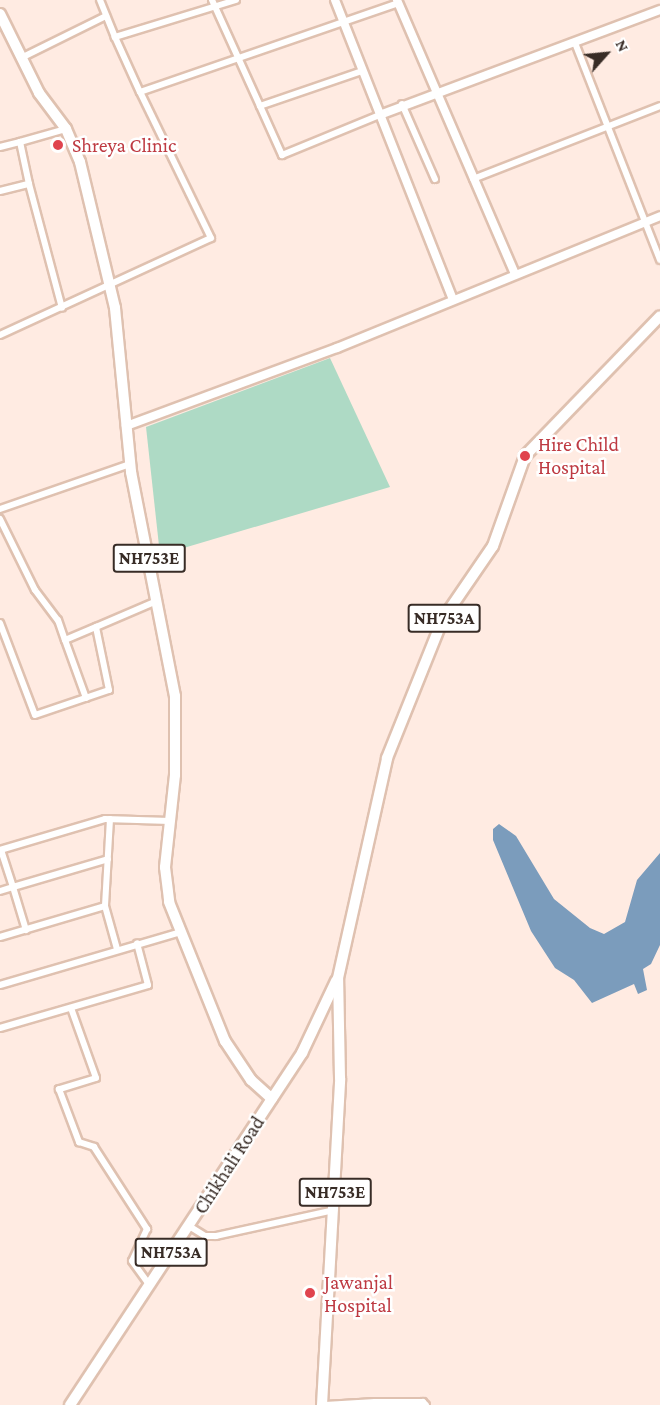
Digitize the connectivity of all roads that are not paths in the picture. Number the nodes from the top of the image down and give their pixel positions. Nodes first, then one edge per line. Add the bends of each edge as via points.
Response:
1 (100, 0) edge
2 (236, 0) edge
3 (335, 0) edge
4 (398, 2) edge
5 (214, 3) edge
6 (660, 10) edge
7 (0, 14) edge
8 (106, 16) junction
9 (344, 21) junction
10 (115, 37) junction
11 (575, 42) junction
12 (241, 57) junction
13 (21, 58) junction
14 (362, 71) junction
15 (437, 90) junction
16 (140, 92) junction
17 (402, 104) junction
18 (260, 106) junction
19 (660, 106) edge
20 (382, 114) junction
21 (607, 126) junction
22 (66, 129) junction
23 (20, 142) junction
24 (0, 147) edge
25 (435, 179) dead end
26 (473, 179) junction
27 (29, 184) junction
28 (0, 190) edge
29 (660, 216) edge
30 (644, 222) junction
31 (660, 260) edge
32 (515, 274) junction
33 (110, 286) junction
34 (453, 299) junction
35 (62, 308) junction
36 (660, 316) edge
37 (0, 335) edge
38 (126, 426) junction
39 (130, 464) junction
40 (0, 509) edge
41 (0, 519) edge
42 (158, 601) junction
43 (0, 623) edge
44 (96, 627) junction
45 (65, 640) junction
46 (86, 698) junction
47 (110, 819) junction
48 (170, 821) junction
49 (1, 850) edge
50 (108, 859) junction
51 (13, 887) junction
52 (0, 891) edge
53 (105, 906) junction
54 (26, 930) junction
55 (182, 932) junction
56 (0, 938) edge
57 (137, 943) junction
58 (117, 949) junction
59 (338, 978) junction
60 (0, 985) edge
61 (71, 1008) junction
62 (0, 1028) edge
63 (272, 1099) junction
64 (334, 1210) junction
65 (189, 1226) junction
66 (150, 1284) junction
67 (375, 1403) edge
68 (70, 1405) edge
69 (323, 1405) edge
70 (426, 1405) edge

1 - 8 street
2 - 5 street
3 - 9 street
4 - 9 street
4 - 15 street
5 - 10 street
5 - 12 street
6 - 11 street
7 - 13 highway, NH753E
8 - 10 street
8 - 13 street
9 - 12 street
9 - 14 street
10 - 16 street
11 - 15 street
11 - 21 street
12 - 16 street
12 - 18 street
13 - 22 highway, NH753E via 39,93
14 - 18 street
14 - 20 street
15 - 17 street
15 - 26 street
16 - 33 street via 211,238
17 - 20 street
17 - 25 street
18 - 20 street via 282,155
19 - 21 street
20 - 34 street
21 - 26 street
21 - 30 street
22 - 23 street
22 - 33 highway, NH753E via 80,162
23 - 24 street
23 - 27 street
26 - 32 street
27 - 28 street
27 - 35 street
29 - 30 main road
30 - 31 street
30 - 32 main road
32 - 34 main road
33 - 35 street
33 - 38 highway, NH753E
34 - 38 main road
35 - 37 street
36 - 59 highway, NH753A via 525,456 493,546 443,619 387,758
38 - 39 highway, NH753E
39 - 40 street
39 - 42 highway, NH753E
41 - 45 street via 35,590 58,620
42 - 44 street
42 - 48 highway, NH753E via 175,696 175,775
43 - 46 street via 35,715
44 - 45 street
44 - 46 street via 109,690
45 - 46 street
47 - 48 street
47 - 49 street
47 - 50 street
48 - 55 highway, NH753E via 165,867 169,902
49 - 51 street
50 - 51 street
50 - 53 street
51 - 52 street
51 - 54 street
53 - 54 street
53 - 58 street
54 - 56 street
55 - 57 street
55 - 63 highway, NH753E via 225,1041 251,1080
57 - 58 street
57 - 61 street via 148,985
58 - 60 street
59 - 63 highway, Chikhali Road / NH753A via 302,1053
59 - 64 highway, NH753E via 340,1078
61 - 62 street
61 - 66 street via 96,1078 59,1089 79,1143 94,1147 147,1229 132,1261
63 - 65 highway, Chikhali Road / NH753A
64 - 65 street via 216,1236 205,1236
64 - 69 highway, NH753E
65 - 66 highway, Chikhali Road / NH753A
66 - 68 highway, Chikhali Road / NH753A
67 - 69 street
67 - 70 street

